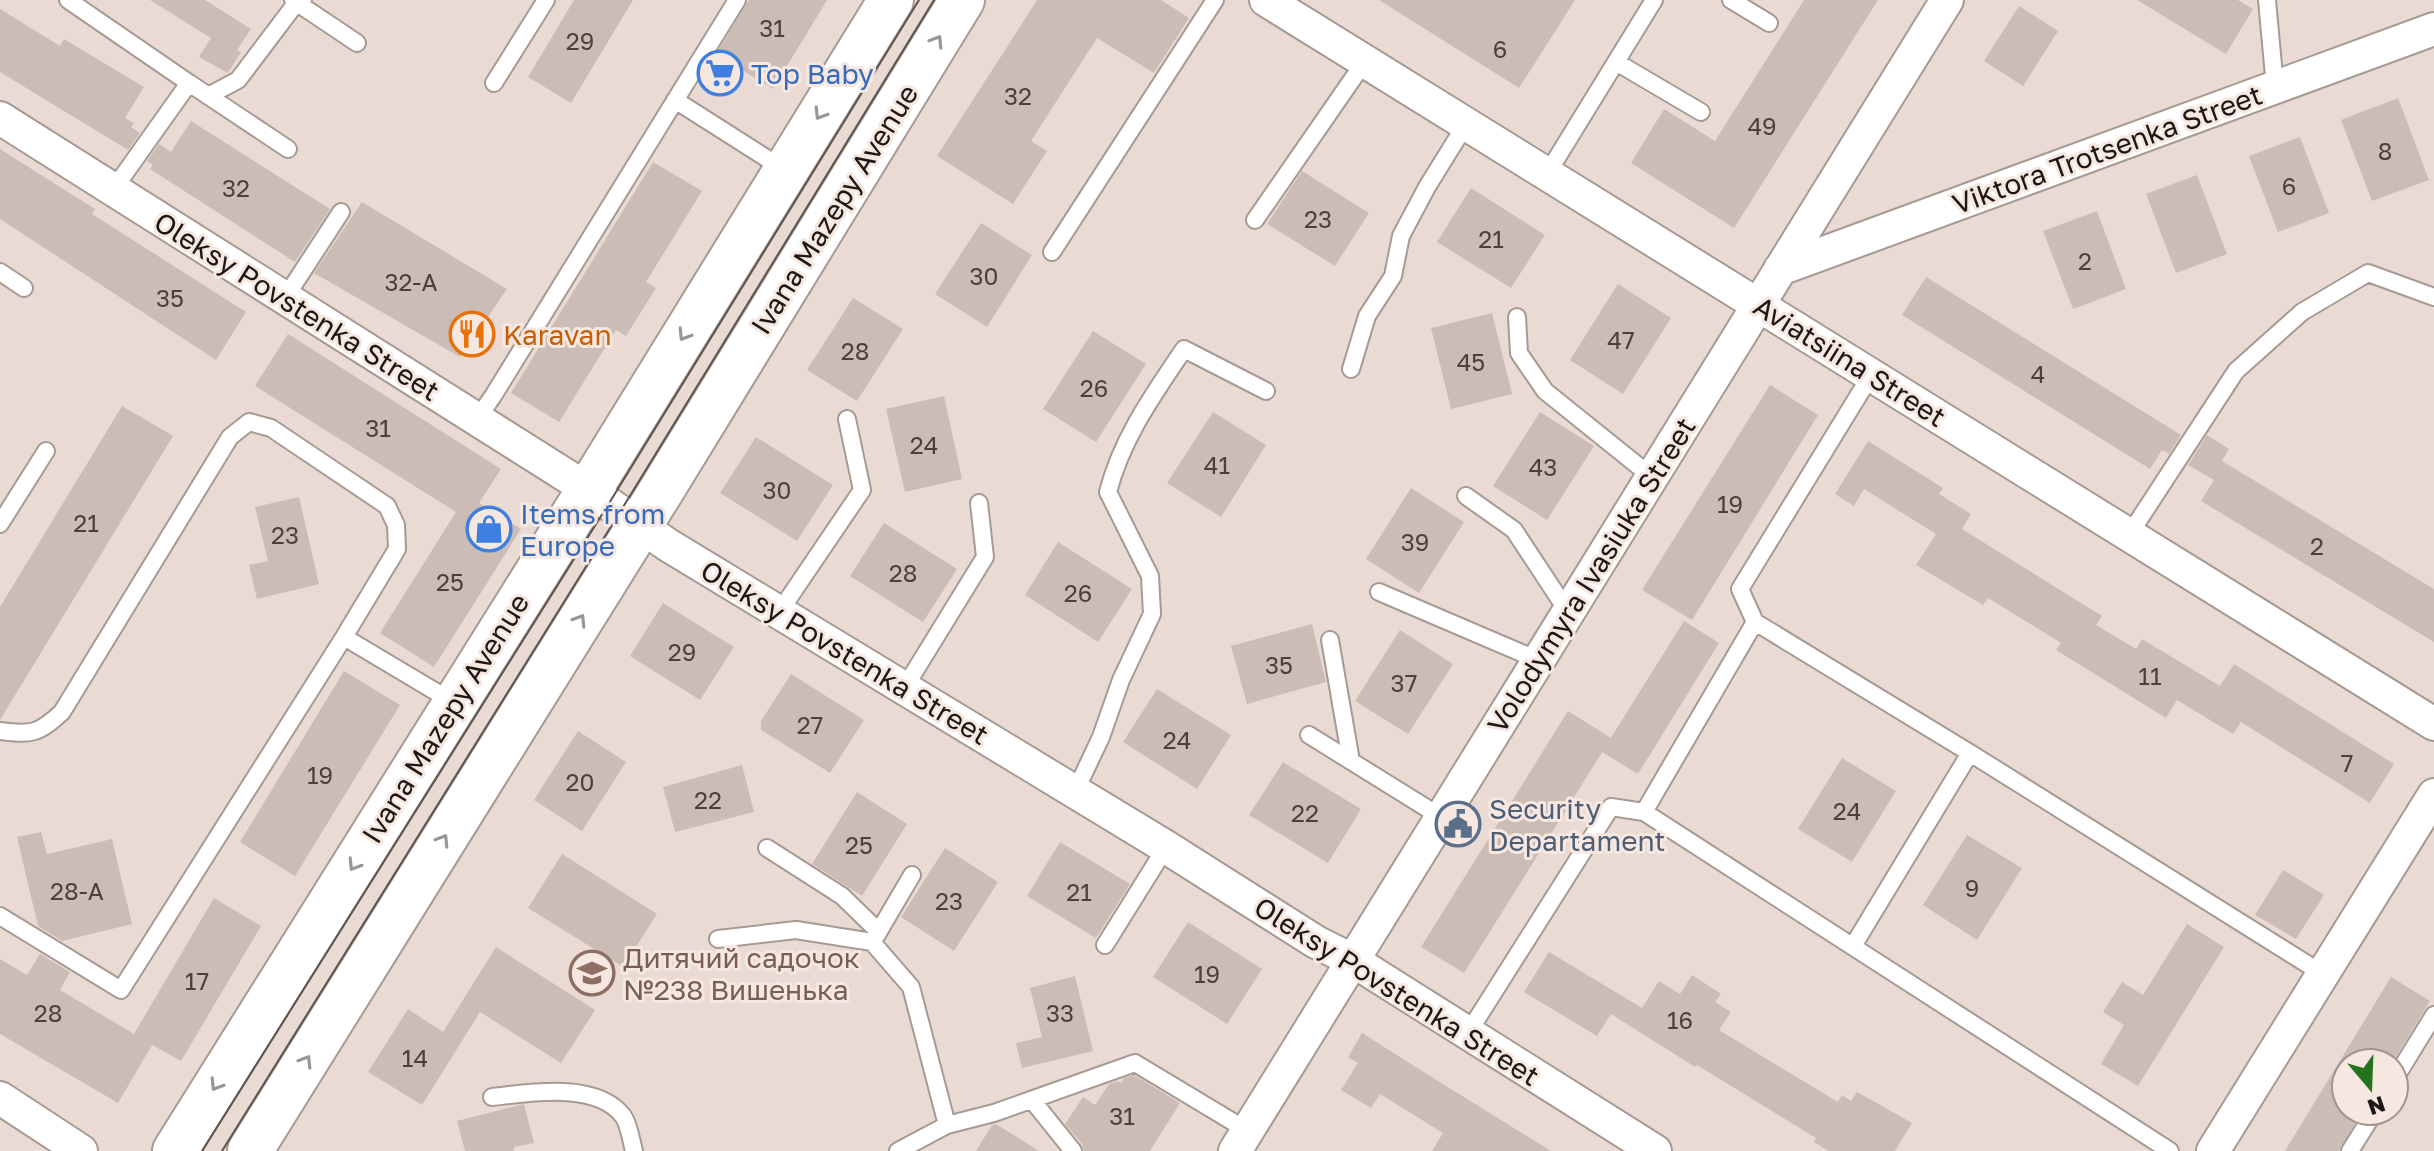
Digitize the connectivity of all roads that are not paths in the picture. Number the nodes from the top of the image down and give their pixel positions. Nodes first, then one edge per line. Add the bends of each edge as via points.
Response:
1 (68, 0) edge
2 (546, 0) edge
3 (737, 0) edge
4 (891, 0) edge
5 (962, 0) edge
6 (1215, 0) edge
7 (1266, 0) edge
8 (1654, 0) edge
9 (1731, 0) edge
10 (1947, 0) edge
11 (2267, 0) edge
12 (298, 1) edge
13 (1769, 23) dead end
14 (2434, 29) edge
15 (357, 43) dead end
16 (1365, 61) junction
17 (1616, 62) junction
18 (189, 83) junction
19 (494, 83) dead end
20 (2275, 87) junction
21 (208, 96) junction
22 (675, 100) junction
23 (1701, 112) dead end
24 (0, 118) edge
25 (1466, 124) junction
26 (288, 149) dead end
27 (785, 171) junction
28 (1547, 174) junction
29 (113, 190) junction
30 (341, 212) dead end
31 (1255, 220) dead end
32 (1052, 252) dead end
33 (1780, 269) junction
34 (0, 272) edge
35 (24, 288) dead end
36 (2434, 297) edge
37 (285, 298) junction
38 (1758, 304) junction
39 (1517, 317) dead end
40 (1351, 369) dead end
41 (1871, 375) junction
42 (1266, 391) dead end
43 (477, 419) junction
44 (847, 419) dead end
45 (46, 451) dead end
46 (1652, 477) junction
47 (589, 490) junction
48 (1466, 496) dead end
49 (979, 503) dead end
50 (0, 524) edge
51 (640, 525) junction
52 (2129, 535) junction
53 (1379, 592) dead end
54 (780, 611) junction
55 (1568, 612) junction
56 (1755, 622) junction
57 (344, 637) junction
58 (1330, 640) dead end
59 (1538, 660) junction
60 (905, 687) junction
61 (454, 703) junction
62 (2434, 724) edge
63 (0, 731) edge
64 (1309, 735) dead end
65 (1970, 753) junction
66 (1351, 761) junction
67 (1075, 792) junction
68 (2434, 795) edge
69 (1644, 812) junction
70 (1441, 817) junction
71 (1166, 847) junction
72 (767, 848) dead end
73 (912, 875) dead end
74 (0, 916) edge
75 (875, 937) junction
76 (718, 939) dead end
77 (1105, 945) dead end
78 (1853, 946) junction
79 (1352, 960) junction
80 (2323, 974) junction
81 (2434, 1015) edge
82 (1468, 1033) junction
83 (2410, 1054) edge
84 (492, 1097) dead end
85 (0, 1098) edge
86 (1032, 1100) junction
87 (947, 1125) junction
88 (2365, 1127) edge
89 (1242, 1141) edge
90 (906, 1149) edge
91 (81, 1151) edge
92 (175, 1151) edge
93 (250, 1151) edge
94 (634, 1151) edge
95 (1073, 1151) edge
96 (1655, 1151) edge
97 (2170, 1151) edge
98 (2213, 1151) edge
99 (2350, 1151) edge

1 - 18 lane
2 - 19 lane
3 - 22 lane
4 -> 27 highway, Ivana Mazepy Avenue
51 -> 5 highway, Ivana Mazepy Avenue
6 - 32 lane
7 - 16 street, Aviatsiina Street
8 - 17 lane
9 - 13 lane
10 - 33 street, Volodymyra Ivasiuka Street
11 - 20 lane
12 - 15 lane
12 - 21 lane via 238,80
14 - 20 street, Viktora Trotsenka Street
16 - 25 street, Aviatsiina Street
16 - 31 lane
17 - 23 lane
17 - 28 lane
18 - 21 lane
18 - 29 lane
20 - 33 street, Viktora Trotsenka Street
21 - 26 lane
22 - 27 lane
22 - 43 lane
24 - 29 street, Oleksy Povstenka Street
25 - 28 street, Aviatsiina Street
25 - 40 lane via 1401,236 1393,276 1367,316
27 -> 47 highway, Ivana Mazepy Avenue
28 - 38 street, Aviatsiina Street
29 - 37 street, Oleksy Povstenka Street
30 - 37 lane
33 - 38 street, Volodymyra Ivasiuka Street
34 - 35 lane
36 - 52 lane via 2368,273 2302,312 2236,371
37 - 43 street, Oleksy Povstenka Street
38 - 41 street, Aviatsiina Street
38 - 46 street, Volodymyra Ivasiuka Street
39 - 46 lane via 1519,353 1545,391
41 - 52 street, Aviatsiina Street
41 - 56 lane via 1740,589
42 - 67 lane via 1184,349 1116,461 1108,492 1150,576 1152,614
43 - 47 street, Oleksy Povstenka Street
44 - 54 lane via 862,490
45 - 50 lane
46 - 55 street, Volodymyra Ivasiuka Street
47 - 51 street, Oleksy Povstenka Street
47 - 61 highway, Ivana Mazepy Avenue
48 - 55 lane via 1514,530
49 - 60 lane via 985,557
51 - 54 street, Oleksy Povstenka Street
93 -> 51 highway, Ivana Mazepy Avenue
52 - 62 street, Aviatsiina Street
53 - 59 lane
54 - 60 street, Oleksy Povstenka Street
55 - 59 street, Volodymyra Ivasiuka Street
56 - 65 lane
56 - 69 lane
57 - 61 lane
57 - 63 lane via 397,549 396,525 387,506 271,428 249,422 230,437 62,712 45,729 25,734
57 - 74 lane via 121,990
58 - 66 lane
59 - 70 street, Volodymyra Ivasiuka Street
60 - 67 street, Oleksy Povstenka Street
61 -> 92 highway, Ivana Mazepy Avenue
64 - 66 lane
65 - 78 lane
65 - 80 lane
66 - 70 lane
67 - 71 street, Oleksy Povstenka Street
68 - 80 street
69 - 78 lane
69 - 82 lane via 1611,807
70 - 79 street, Volodymyra Ivasiuka Street
71 - 77 lane
71 - 79 street, Oleksy Povstenka Street
72 - 75 lane via 842,896
73 - 75 lane
75 - 76 lane via 796,930
75 - 87 lane via 911,987
78 - 97 lane
79 - 82 street, Oleksy Povstenka Street
79 - 89 street, Volodymyra Ivasiuka Street
80 - 98 street
81 - 83 lane
82 - 96 street, Oleksy Povstenka Street
84 - 94 lane via 545,1091 584,1094 610,1103 624,1117
85 - 91 street
86 - 87 lane
86 - 89 lane via 1135,1063
86 - 95 lane
87 - 90 lane
88 - 99 lane

